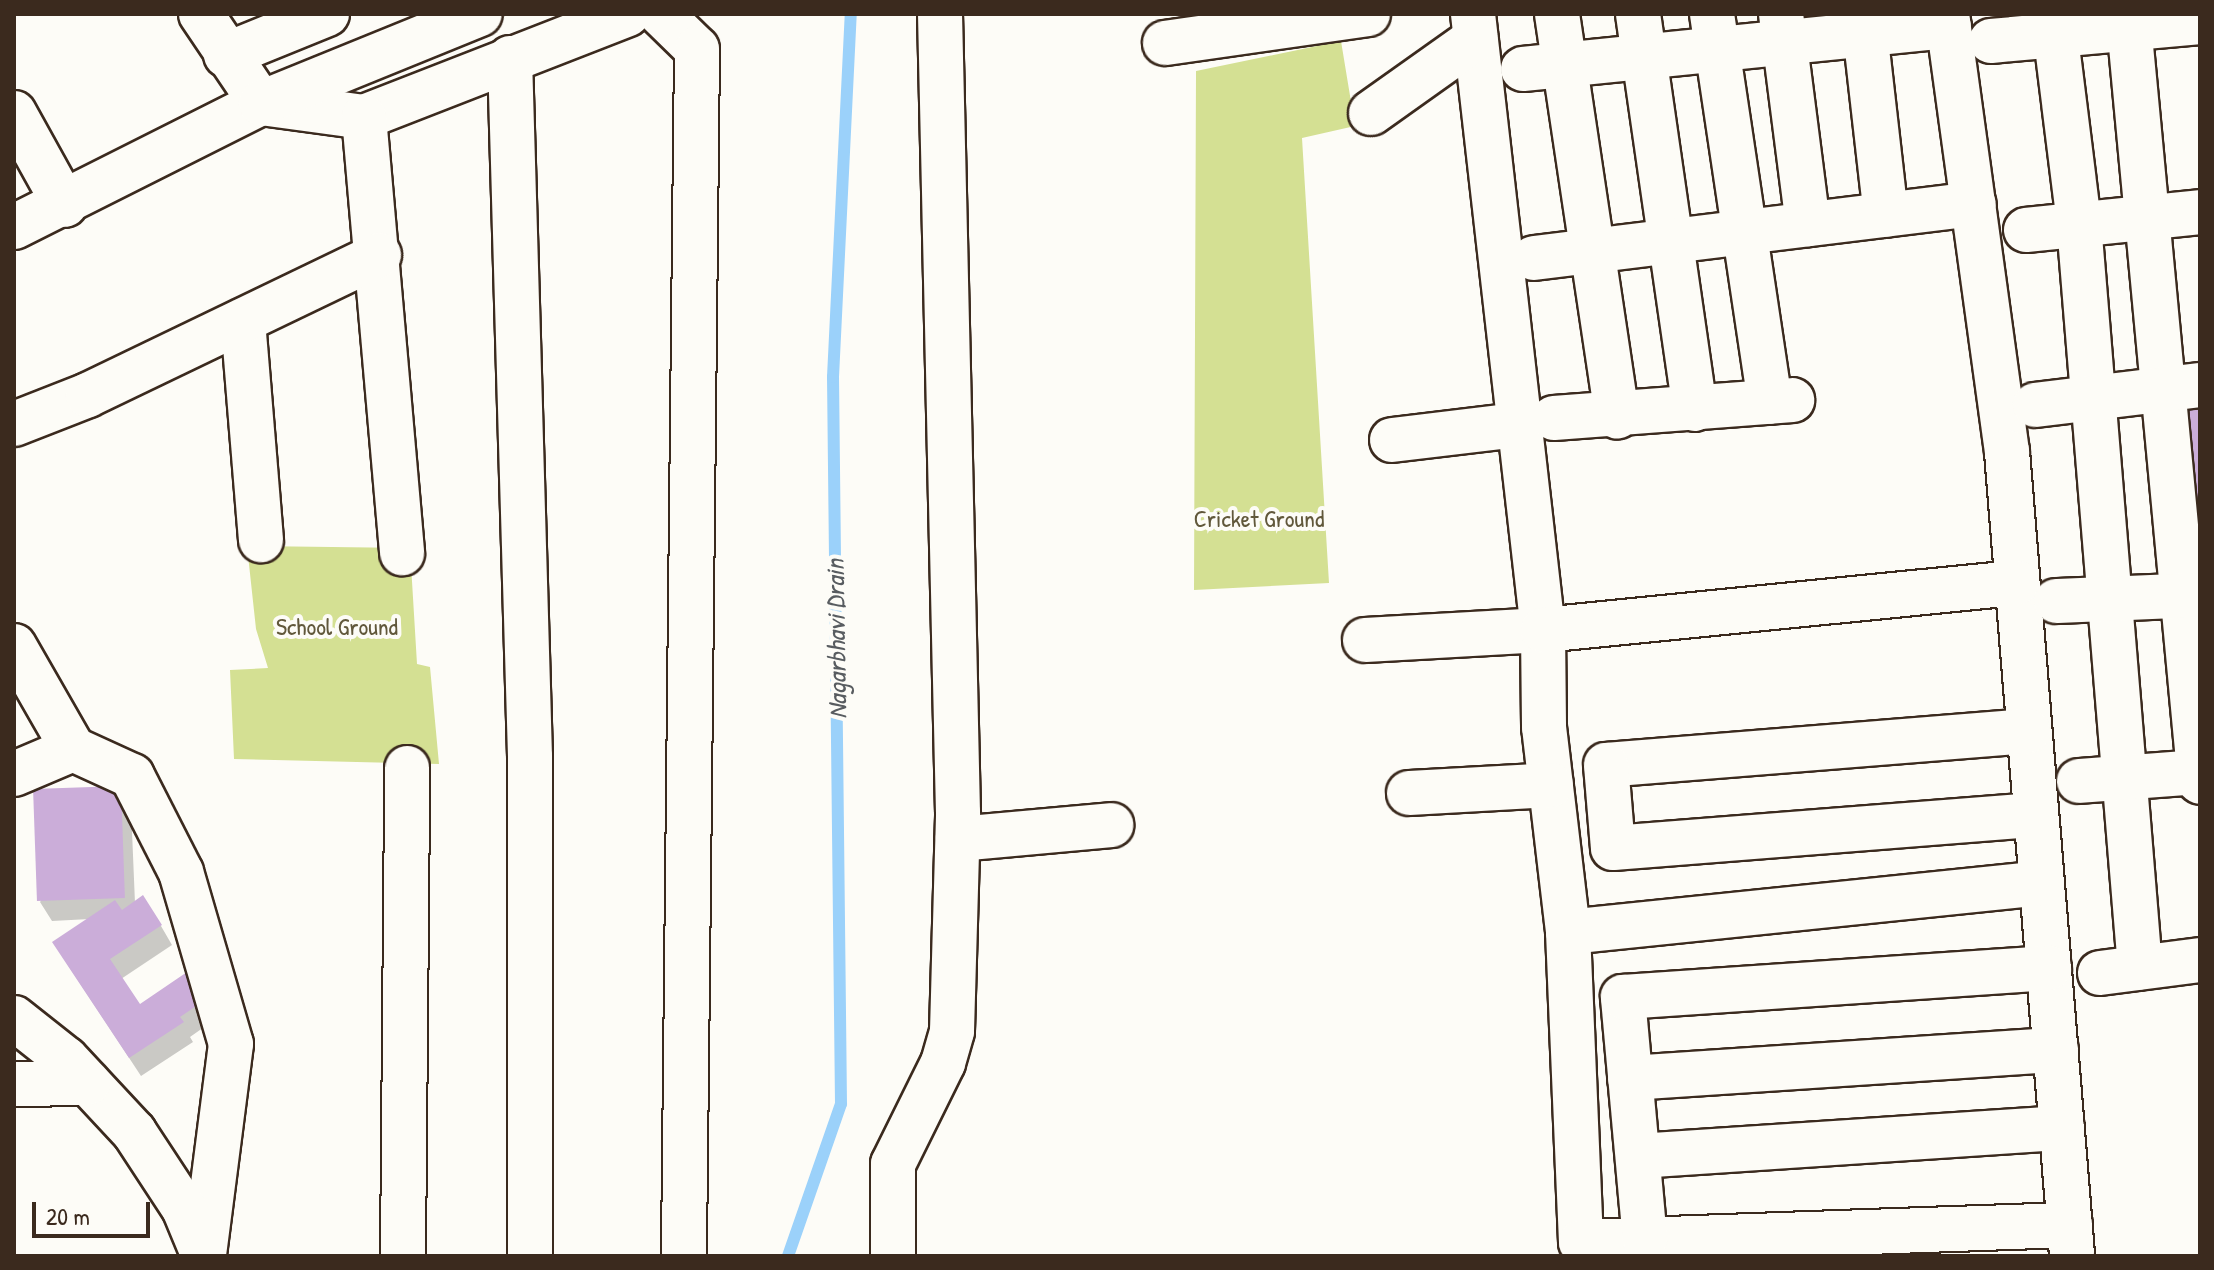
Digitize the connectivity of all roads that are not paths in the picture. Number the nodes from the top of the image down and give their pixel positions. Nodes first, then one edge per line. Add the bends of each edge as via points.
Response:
1 (201, 14) edge
2 (327, 14) edge
3 (480, 14) edge
4 (628, 14) edge
5 (661, 14) edge
6 (940, 14) edge
7 (1368, 14) edge
8 (1557, 14) edge
9 (1638, 14) edge
10 (2200, 18) edge
11 (1948, 20) edge
12 (2129, 22) edge
13 (1864, 24) edge
14 (2054, 25) edge
15 (1474, 26) edge
16 (1783, 28) edge
17 (1715, 32) edge
18 (1991, 41) dead end
19 (1165, 43) dead end
20 (226, 55) junction
21 (1645, 56) junction
22 (510, 58) junction
23 (1566, 64) junction
24 (1523, 69) dead end
25 (261, 103) junction
26 (14, 113) edge
27 (1371, 113) dead end
28 (364, 117) junction
29 (1974, 204) junction
30 (65, 205) junction
31 (2200, 212) edge
32 (1886, 215) junction
33 (2148, 217) junction
34 (1808, 224) junction
35 (2079, 224) junction
36 (14, 227) edge
37 (2026, 230) dead end
38 (1745, 232) junction
39 (1673, 241) junction
40 (1594, 251) junction
41 (379, 255) junction
42 (1534, 258) dead end
43 (243, 321) junction
44 (2182, 387) edge
45 (2094, 398) junction
46 (2035, 405) dead end
47 (1695, 409) junction
48 (1617, 417) junction
49 (1536, 422) junction
50 (14, 424) edge
51 (1392, 440) dead end
52 (261, 540) dead end
53 (402, 553) dead end
54 (2017, 583) junction
55 (2191, 596) edge
56 (2109, 599) junction
57 (2056, 601) dead end
58 (1543, 630) junction
59 (1365, 640) dead end
60 (14, 646) edge
61 (2028, 731) junction
62 (73, 749) junction
63 (407, 768) dead end
64 (2200, 772) edge
65 (14, 774) edge
66 (2124, 778) junction
67 (2079, 781) dead end
68 (2200, 782) edge
69 (1551, 785) junction
70 (1409, 793) dead end
71 (2035, 815) junction
72 (1111, 825) dead end
73 (958, 839) junction
74 (2041, 883) junction
75 (1568, 932) junction
76 (2200, 960) edge
77 (2049, 968) junction
78 (14, 1018) edge
79 (2056, 1050) junction
80 (1630, 1078) junction
81 (88, 1083) junction
82 (14, 1084) edge
83 (2062, 1128) junction
84 (1638, 1156) junction
85 (1645, 1240) junction
86 (2071, 1241) edge
87 (204, 1256) edge
88 (403, 1256) edge
89 (530, 1256) edge
90 (684, 1256) edge
91 (893, 1256) edge

1 - 20 street
2 - 20 street
3 - 25 street
4 - 22 street
5 - 90 street via 697,49
6 - 73 street
7 - 19 street
8 - 23 street
9 - 21 street
10 - 12 street
11 - 13 street
11 - 29 street
12 - 14 street
12 - 33 street
13 - 16 street
13 - 32 street
14 - 18 street
14 - 35 street
15 - 27 street
15 - 49 street
16 - 17 street
16 - 34 street
17 - 21 street
17 - 38 street
20 - 25 street
21 - 23 street
21 - 39 street
22 - 28 street
22 - 89 street via 530,742
23 - 24 street
23 - 40 street
25 - 28 street
25 - 30 street
26 - 30 street
28 - 41 street
29 - 32 street
29 - 54 street via 2007,452
30 - 36 street
31 - 33 street
32 - 34 street
33 - 35 street
33 - 44 street
34 - 38 street
35 - 37 street
35 - 45 street
38 - 39 street
38 - 47 street via 1781,401
39 - 40 street
39 - 47 street
40 - 42 street
40 - 48 street
41 - 43 street
41 - 53 street
43 - 50 street
43 - 52 street
44 - 45 street
44 - 55 street
45 - 46 street
45 - 56 street
47 - 48 street
48 - 49 street
49 - 51 street
49 - 58 street
54 - 58 street
54 - 61 street
55 - 56 street
55 - 64 street
56 - 57 street
56 - 66 street
58 - 59 street
58 - 69 street
60 - 62 street
61 - 71 street
61 - 71 street via 1606,765 1613,848
62 - 65 street
62 - 87 street via 132,776 181,872 231,1044
63 - 88 street
64 - 66 street
64 - 68 street
66 - 67 street
66 - 76 street via 2120,970
69 - 70 street
69 - 75 street
71 - 74 street
72 - 73 street
73 - 91 street via 952,1031 943,1063 893,1164
74 - 75 street
74 - 77 street
75 - 85 street via 1581,1242
77 - 79 street
77 - 80 street via 1623,997
78 - 81 street
79 - 80 street
79 - 83 street
80 - 84 street
81 - 82 street
81 - 87 street via 134,1132 184,1208
83 - 84 street
83 - 86 street
84 - 85 street
85 - 86 street

